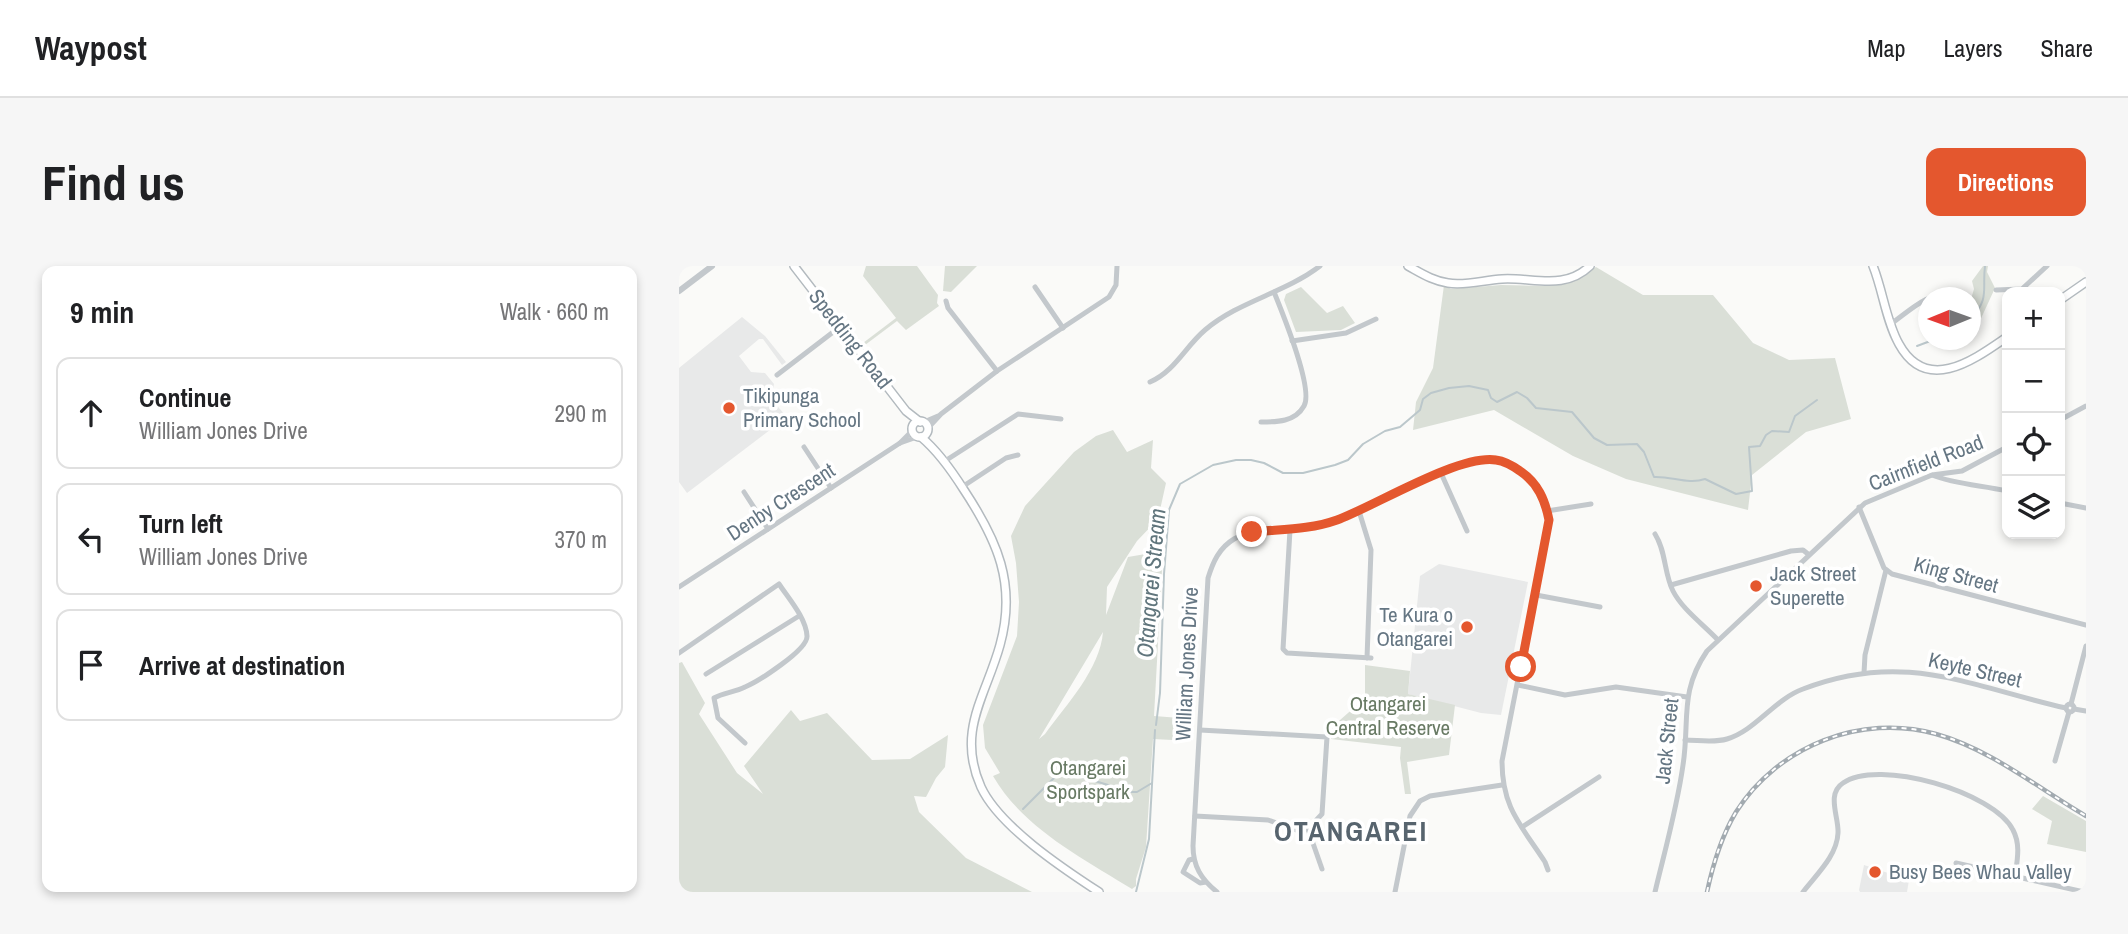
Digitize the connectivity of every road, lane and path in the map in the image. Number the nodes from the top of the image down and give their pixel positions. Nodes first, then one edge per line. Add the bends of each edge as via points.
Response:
1 (712, 266) edge
2 (795, 266) edge
3 (1117, 266) edge
4 (1320, 266) edge
5 (1408, 266) edge
6 (1590, 266) edge
7 (1873, 266) edge
8 (2047, 266) edge
9 (2086, 282) edge
10 (1035, 287) dead end
11 (1996, 290) dead end
12 (679, 291) edge
13 (1274, 292) junction
14 (2065, 297) edge
15 (946, 301) dead end
16 (1918, 305) edge
17 (1377, 319) dead end
18 (1891, 324) junction
19 (841, 326) junction
20 (1063, 328) junction
21 (2002, 340) edge
22 (1292, 341) junction
23 (997, 371) junction
24 (776, 375) dead end
25 (1150, 382) dead end
26 (2086, 406) edge
27 (2065, 417) edge
28 (1061, 419) dead end
29 (1261, 422) dead end
30 (920, 430) junction
31 (804, 447) dead end
32 (2002, 450) edge
33 (1018, 455) dead end
34 (944, 461) junction
35 (1962, 471) junction
36 (1441, 473) junction
37 (1932, 475) junction
38 (1970, 484) junction
39 (962, 487) junction
40 (831, 488) junction
41 (2002, 490) edge
42 (744, 492) dead end
43 (1591, 504) dead end
44 (2065, 504) edge
45 (1859, 508) junction
46 (2086, 508) edge
47 (1359, 511) junction
48 (1547, 511) junction
49 (768, 529) junction
50 (1290, 530) junction
51 (1468, 531) dead end
52 (1655, 534) dead end
53 (1808, 554) junction
54 (1886, 570) junction
55 (1671, 585) junction
56 (679, 587) edge
57 (1536, 595) junction
58 (1600, 607) dead end
59 (800, 616) junction
60 (2086, 625) edge
61 (1718, 639) junction
62 (2086, 646) edge
63 (679, 653) edge
64 (1864, 673) junction
65 (706, 674) dead end
66 (1518, 685) junction
67 (1687, 697) junction
68 (2070, 708) junction
69 (2086, 711) edge
70 (1200, 730) junction
71 (1685, 740) junction
72 (745, 743) dead end
73 (2055, 761) dead end
74 (1599, 776) dead end
75 (1502, 785) junction
76 (1195, 816) junction
77 (1523, 827) junction
78 (1308, 829) junction
79 (1193, 859) junction
80 (1956, 863) dead end
81 (1322, 869) dead end
82 (1548, 870) dead end
83 (2015, 877) junction
84 (1206, 882) junction
85 (1098, 892) edge
86 (1217, 892) edge
87 (1395, 892) edge
88 (1655, 892) edge
89 (1803, 892) edge
90 (2084, 892) edge

1 - 12 street
2 - 19 main road, Spedding Road
3 - 20 street, Denby Crescent via 1112,294
4 - 13 street
5 - 6 main road via 1450,284 1500,279 1559,281
7 - 18 main road
8 - 11 street via 2022,289
9 - 14 main road
10 - 20 street
13 - 22 street
13 - 25 street via 1206,328 1168,371
15 - 23 street
16 - 18 street
17 - 22 street via 1346,333
18 - 21 main road via 1910,358 1937,370 1958,368
19 - 24 street
19 - 30 main road, Spedding Road
20 - 23 street, Denby Crescent
22 - 29 street via 1306,389 1305,405 1290,419
23 - 30 street, Denby Crescent
26 - 27 street
28 - 34 street via 1018,414
30 - 34 main road, Spedding Road
30 - 40 street, Denby Crescent
31 - 40 street
32 - 35 street, Cairnfield Road
33 - 39 street
34 - 39 main road, Spedding Road
35 - 37 street, Cairnfield Road
35 - 38 street
36 - 47 street, William Jones Drive
36 - 48 street, William Jones Drive via 1466,463 1496,460 1532,481
36 - 51 street
37 - 38 street
37 - 45 street, Cairnfield Road via 1879,495
38 - 41 street
39 - 85 main road, Spedding Road via 995,542 1006,593 1002,637 974,716 971,745 976,774 1006,823
40 - 49 street, Denby Crescent
42 - 49 street
43 - 48 street
44 - 46 street
45 - 53 street, Cairnfield Road
45 - 54 street, King Street
47 - 50 street, William Jones Drive
47 - 50 street via 1371,550 1369,658 1287,653 1283,649
48 - 57 street
49 - 56 street, Denby Crescent
50 - 70 street, William Jones Drive via 1241,536 1225,545 1214,560 1208,578
52 - 55 street
53 - 55 street via 1791,551
53 - 61 street, Jack Street
54 - 60 street, King Street
54 - 64 street
55 - 61 street via 1681,602
57 - 58 street
57 - 66 street
59 - 63 street via 779,584
59 - 65 street
59 - 72 street via 807,639 789,659 746,687 714,698 718,718
61 - 67 street, Jack Street via 1698,665
62 - 68 street
64 - 68 street, Keyte Street via 1935,674
64 - 71 street, Keyte Street via 1795,692 1726,740
66 - 67 street via 1565,695 1616,687
66 - 75 street via 1502,761
67 - 71 street, Jack Street
68 - 69 street, Keyte Street
68 - 73 street
70 - 76 street, William Jones Drive
70 - 78 street via 1328,737 1324,807
71 - 88 street, Jack Street
74 - 77 street
75 - 77 street via 1508,805
75 - 87 street via 1420,801 1410,816
76 - 78 street via 1268,820 1296,830
76 - 79 street, William Jones Drive
77 - 82 street
78 - 81 street
79 - 84 street, William Jones Drive
79 - 84 street, William Jones Drive via 1183,872
80 - 83 street
83 - 89 street via 2018,843 2001,815 1952,788 1884,773 1850,779 1838,787 1835,847
83 - 90 street
84 - 86 street, William Jones Drive

